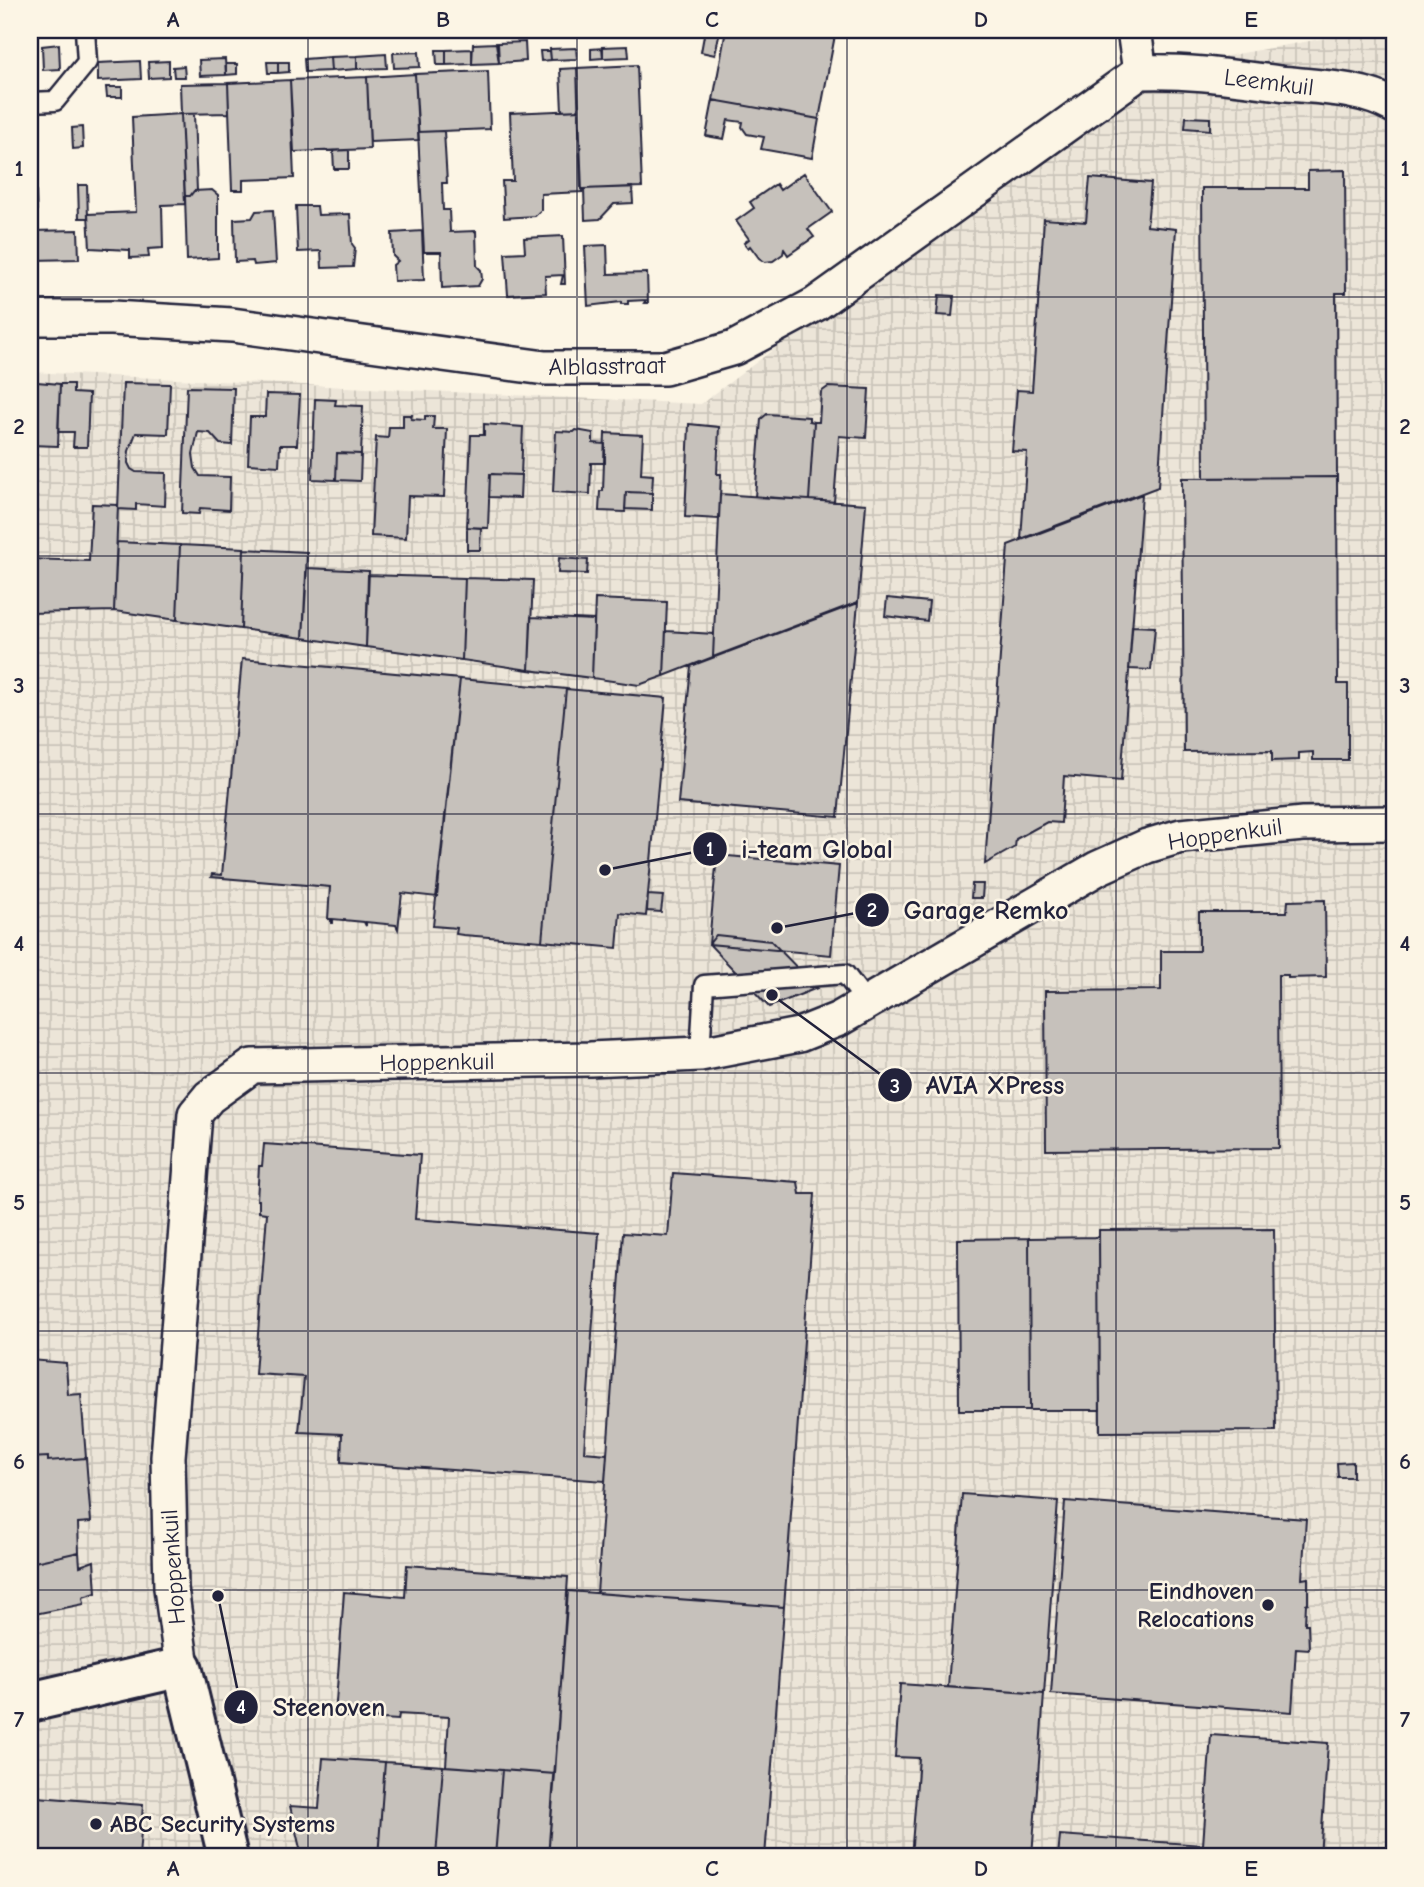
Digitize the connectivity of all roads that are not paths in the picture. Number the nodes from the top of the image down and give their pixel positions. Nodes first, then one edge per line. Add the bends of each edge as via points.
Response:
1 (85, 30) edge
2 (1134, 30) edge
3 (1140, 72) junction
4 (30, 102) edge
5 (1394, 106) edge
6 (30, 318) edge
7 (1394, 824) edge
8 (867, 1003) junction
9 (700, 1054) junction
10 (182, 1667) junction
11 (30, 1702) edge
12 (228, 1857) edge

1 - 4 lane via 87,62 55,101
2 - 3 street
3 - 5 street, Leemkuil via 1174,70 1351,91
3 - 6 street, Alblasstraat via 816,304 734,348 665,368 545,368 232,325
7 - 8 street, Hoppenkuil via 1303,824 1181,835 1147,846 1098,868
8 - 9 street, Hoppenkuil via 799,1035
8 - 9 lane via 845,974 704,985
9 - 10 street, Hoppenkuil via 252,1066 209,1097 195,1114 168,1457 171,1588
10 - 11 street
10 - 12 street, Hoppenkuil

